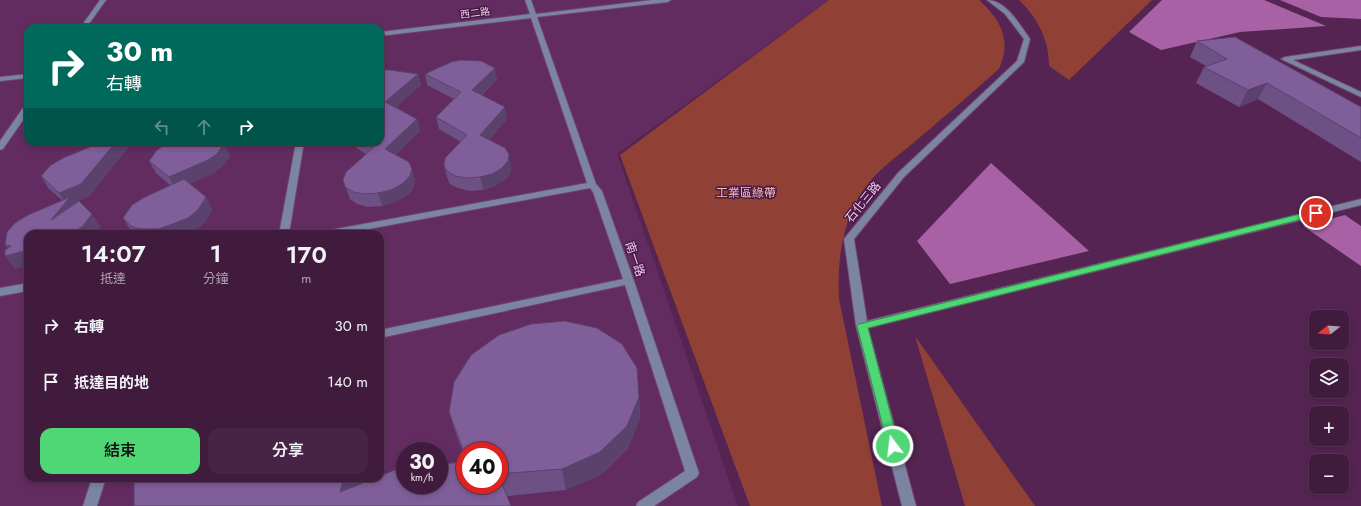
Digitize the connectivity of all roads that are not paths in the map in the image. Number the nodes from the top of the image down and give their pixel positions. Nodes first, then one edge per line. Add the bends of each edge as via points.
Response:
1 (103, 0) edge
2 (528, 0) edge
3 (668, 0) edge
4 (990, 0) edge
5 (534, 16) junction
6 (86, 24) edge
7 (384, 34) edge
8 (1361, 48) edge
9 (24, 76) edge
10 (0, 79) edge
11 (1361, 95) edge
12 (24, 113) edge
13 (299, 146) edge
14 (0, 147) edge
15 (592, 185) junction
16 (1361, 202) edge
17 (285, 230) edge
18 (347, 230) edge
19 (629, 281) junction
20 (24, 288) edge
21 (0, 292) edge
22 (862, 326) junction
23 (384, 333) edge
24 (98, 482) edge
25 (90, 506) edge
26 (643, 506) edge
27 (908, 506) edge

1 - 6 street
2 - 5 street, 南一路
3 - 5 street, 西二路
4 - 22 street, 石化三路 via 1007,13 1027,39 1020,62 901,175 850,239
5 - 7 street, 西二路
5 - 15 street, 南一路
8 - 11 street via 1285,59
9 - 10 street
12 - 14 street
13 - 17 street
15 - 18 street
15 - 19 street, 南一路 via 597,191
16 - 22 street
19 - 23 street
19 - 26 street, 南一路 via 692,473
20 - 21 street
22 - 27 street, 石化三路
24 - 25 street

